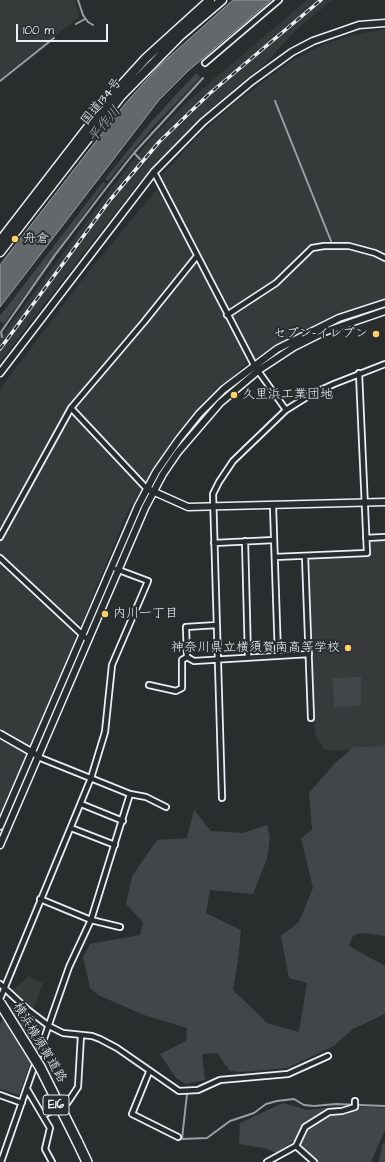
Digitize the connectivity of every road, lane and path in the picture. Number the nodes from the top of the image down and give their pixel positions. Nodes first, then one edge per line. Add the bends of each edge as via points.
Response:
1 (210, 0) edge
2 (222, 0) edge
3 (279, 0) edge
4 (385, 23) edge
5 (205, 63) dead end
6 (154, 172) junction
7 (0, 240) edge
8 (0, 252) edge
9 (197, 256) junction
10 (385, 258) edge
11 (385, 303) edge
12 (385, 311) edge
13 (227, 315) junction
14 (385, 364) edge
15 (254, 365) junction
16 (259, 370) junction
17 (0, 373) edge
18 (359, 373) junction
19 (70, 408) junction
20 (286, 410) junction
21 (147, 489) junction
22 (153, 492) junction
23 (365, 502) junction
24 (385, 502) edge
25 (273, 506) junction
26 (213, 507) junction
27 (385, 536) edge
28 (0, 537) edge
29 (366, 538) junction
30 (274, 540) junction
31 (245, 541) junction
32 (214, 543) junction
33 (305, 556) junction
34 (275, 557) junction
35 (0, 558) edge
36 (112, 567) junction
37 (118, 570) junction
38 (216, 625) junction
39 (82, 635) junction
40 (88, 640) junction
41 (309, 654) junction
42 (278, 656) junction
43 (187, 657) junction
44 (248, 657) junction
45 (218, 659) junction
46 (149, 685) dead end
47 (311, 718) dead end
48 (0, 734) edge
49 (32, 752) junction
50 (38, 757) junction
51 (91, 778) junction
52 (130, 794) junction
53 (222, 798) dead end
54 (81, 804) junction
55 (166, 807) dead end
56 (123, 821) junction
57 (0, 826) edge
58 (71, 828) junction
59 (115, 845) junction
60 (0, 846) edge
61 (40, 899) junction
62 (91, 920) junction
63 (120, 927) dead end
64 (0, 984) edge
65 (4, 989) junction
66 (0, 1000) edge
67 (0, 1003) edge
68 (0, 1011) edge
69 (49, 1026) junction
70 (81, 1035) junction
71 (328, 1056) dead end
72 (149, 1072) junction
73 (27, 1089) junction
74 (0, 1095) edge
75 (355, 1101) dead end
76 (22, 1102) junction
77 (44, 1115) junction
78 (178, 1137) dead end
79 (296, 1146) junction
80 (1, 1162) edge
81 (52, 1162) edge
82 (83, 1162) edge
83 (87, 1162) edge
84 (267, 1162) edge
85 (314, 1162) edge

1 - 7 highway, 国道134号 via 146,58 116,91
2 - 8 highway, 国道134号 via 177,38 121,96
3 - 5 street
4 - 6 street via 359,25 313,41 292,52 209,117
6 - 9 street
6 - 17 street
9 - 13 street
9 - 19 street
10 - 13 street via 349,246 312,248 276,283
11 - 15 street via 323,325 277,349
12 - 16 street via 324,332 294,347
13 - 15 street
14 - 18 street
15 - 16 street
15 - 21 street via 224,389 199,414 171,450
16 - 20 street
16 - 22 street via 239,385 204,419 178,452
18 - 20 street via 310,395
18 - 23 street
19 - 21 street
19 - 28 street
20 - 26 street via 233,461 213,494
21 - 22 street
21 - 36 street
22 - 26 street via 188,507
22 - 37 street
23 - 24 street
23 - 25 street
23 - 29 street
25 - 26 street
25 - 30 street
26 - 32 street
27 - 29 street
29 - 33 street via 367,553
30 - 31 street
30 - 34 street
31 - 32 street
31 - 44 street
32 - 38 street
33 - 34 street
33 - 41 street
34 - 42 street
35 - 39 street
36 - 37 street
36 - 39 street
37 - 40 street
37 - 51 street via 148,581 112,665 105,732
38 - 43 street via 186,627
38 - 45 street
39 - 40 street
39 - 49 street
40 - 50 street
41 - 42 street
41 - 47 street
42 - 44 street
43 - 45 street via 194,661
43 - 46 street via 182,660 182,688 176,691
44 - 45 street
45 - 53 street
48 - 49 street
49 - 50 street
49 - 57 street
50 - 51 street
50 - 60 street
51 - 52 street
51 - 54 street
52 - 55 street
52 - 56 street
54 - 56 street
54 - 58 street
56 - 59 street
58 - 59 street
58 - 61 street
59 - 62 street
61 - 62 street
61 - 65 street
62 - 63 street
62 - 69 street via 70,967
64 - 65 street
65 - 66 street
65 - 69 street
67 - 83 highway, 横浜横須賀道路 / E16, bridge via 51,1088
68 - 82 highway, 横浜横須賀道路 / E16, bridge via 54,1100
69 - 70 street via 63,1033
69 - 73 street
70 - 72 street via 92,1036 117,1048
70 - 77 street via 78,1087 68,1102
71 - 72 street via 288,1074 220,1080 198,1090 179,1091
72 - 78 street via 132,1114
73 - 76 street
73 - 77 street
74 - 76 street
75 - 79 street via 355,1107 329,1112 305,1128
76 - 80 street
77 - 81 street via 50,1128 45,1149
79 - 84 street
79 - 85 street

